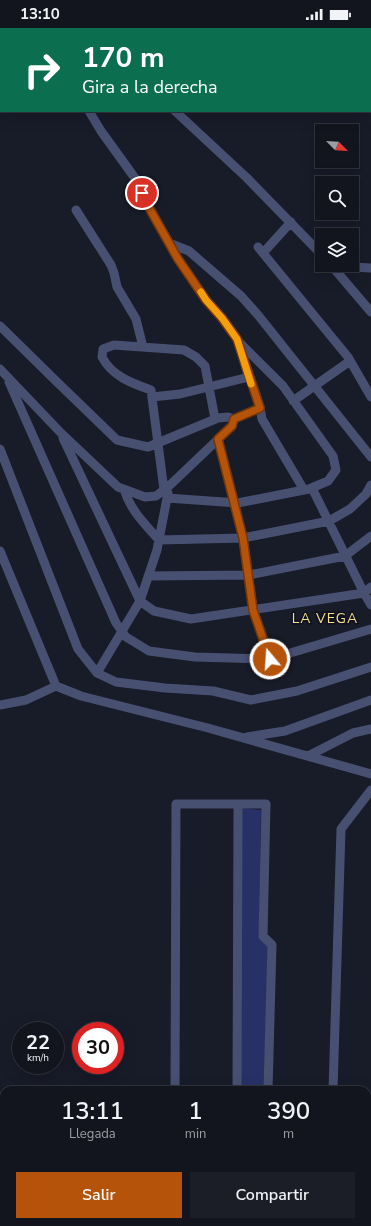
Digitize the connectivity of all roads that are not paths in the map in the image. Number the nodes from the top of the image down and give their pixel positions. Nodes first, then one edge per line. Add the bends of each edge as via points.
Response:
1 (90, 112) edge
2 (176, 112) edge
3 (76, 210) dead end
4 (291, 222) junction
5 (169, 243) junction
6 (315, 248) edge
7 (359, 267) edge
8 (371, 268) edge
9 (337, 272) edge
10 (371, 312) edge
11 (0, 326) edge
12 (237, 339) junction
13 (143, 346) junction
14 (350, 361) junction
15 (3, 372) edge
16 (249, 377) junction
17 (316, 386) junction
18 (210, 388) junction
19 (152, 397) junction
20 (371, 397) edge
21 (293, 401) junction
22 (260, 408) junction
23 (215, 419) junction
24 (234, 419) junction
25 (61, 433) junction
26 (218, 439) junction
27 (158, 443) junction
28 (0, 450) edge
29 (371, 457) edge
30 (371, 485) edge
31 (308, 489) junction
32 (124, 490) junction
33 (167, 491) junction
34 (234, 503) junction
35 (329, 521) junction
36 (371, 536) edge
37 (243, 538) junction
38 (159, 540) junction
39 (0, 551) edge
40 (345, 556) junction
41 (148, 576) junction
42 (249, 576) junction
43 (367, 590) edge
44 (140, 601) junction
45 (371, 605) edge
46 (253, 610) junction
47 (371, 629) edge
48 (122, 632) junction
49 (270, 659) junction
50 (371, 667) edge
51 (97, 672) junction
52 (56, 686) junction
53 (371, 700) edge
54 (0, 705) edge
55 (371, 729) edge
56 (243, 738) junction
57 (308, 756) junction
58 (371, 774) edge
59 (371, 790) edge
60 (238, 804) junction
61 (175, 1086) edge
62 (237, 1086) edge
63 (268, 1086) edge
64 (333, 1086) edge

1 - 5 street via 137,181
2 - 4 street
3 - 13 street via 111,265 117,288 136,319
4 - 6 street
4 - 14 street via 261,250
5 - 12 street via 206,300
5 - 17 street via 189,251 242,296
7 - 8 street
9 - 10 street
11 - 27 street via 117,440 148,447
12 - 16 street
12 - 21 street via 283,386
13 - 18 street via 184,350 196,357 205,366
13 - 19 street via 108,346 103,349 102,357 111,371 151,390
14 - 17 street
14 - 20 street
15 - 25 street
15 - 48 street
16 - 18 street
16 - 22 street
17 - 21 street
17 - 29 street
18 - 19 street
18 - 23 street
19 - 27 street
21 - 31 street via 333,456 336,470 328,481
22 - 24 street
22 - 31 street via 262,419
23 - 24 street
23 - 27 street
24 - 26 street via 232,426
25 - 32 street
25 - 44 street
26 - 33 street
26 - 34 street
27 - 33 street
28 - 51 street via 78,649
30 - 35 street via 366,494 350,509
31 - 34 street
31 - 35 street
32 - 33 street via 145,497
32 - 38 street via 139,518
33 - 34 street
33 - 38 street
34 - 37 street
35 - 37 street
35 - 40 street
36 - 40 street
37 - 38 street
37 - 42 street
38 - 41 street
39 - 52 street
40 - 42 street
40 - 43 street
41 - 42 street
41 - 44 street
42 - 46 street
43 - 45 street
43 - 46 street
44 - 46 street via 154,611 191,619
44 - 48 street
46 - 49 street
47 - 49 street
48 - 49 street via 149,650 195,657
48 - 51 street
50 - 51 street via 297,691 251,700 213,691 116,682
52 - 54 street via 26,700
52 - 56 street via 81,696
53 - 56 street via 285,731
55 - 57 street via 353,733
56 - 57 street
57 - 58 street
59 - 64 street via 341,829
60 - 61 street via 176,804
60 - 62 street
60 - 63 street via 266,804 263,936 272,945

